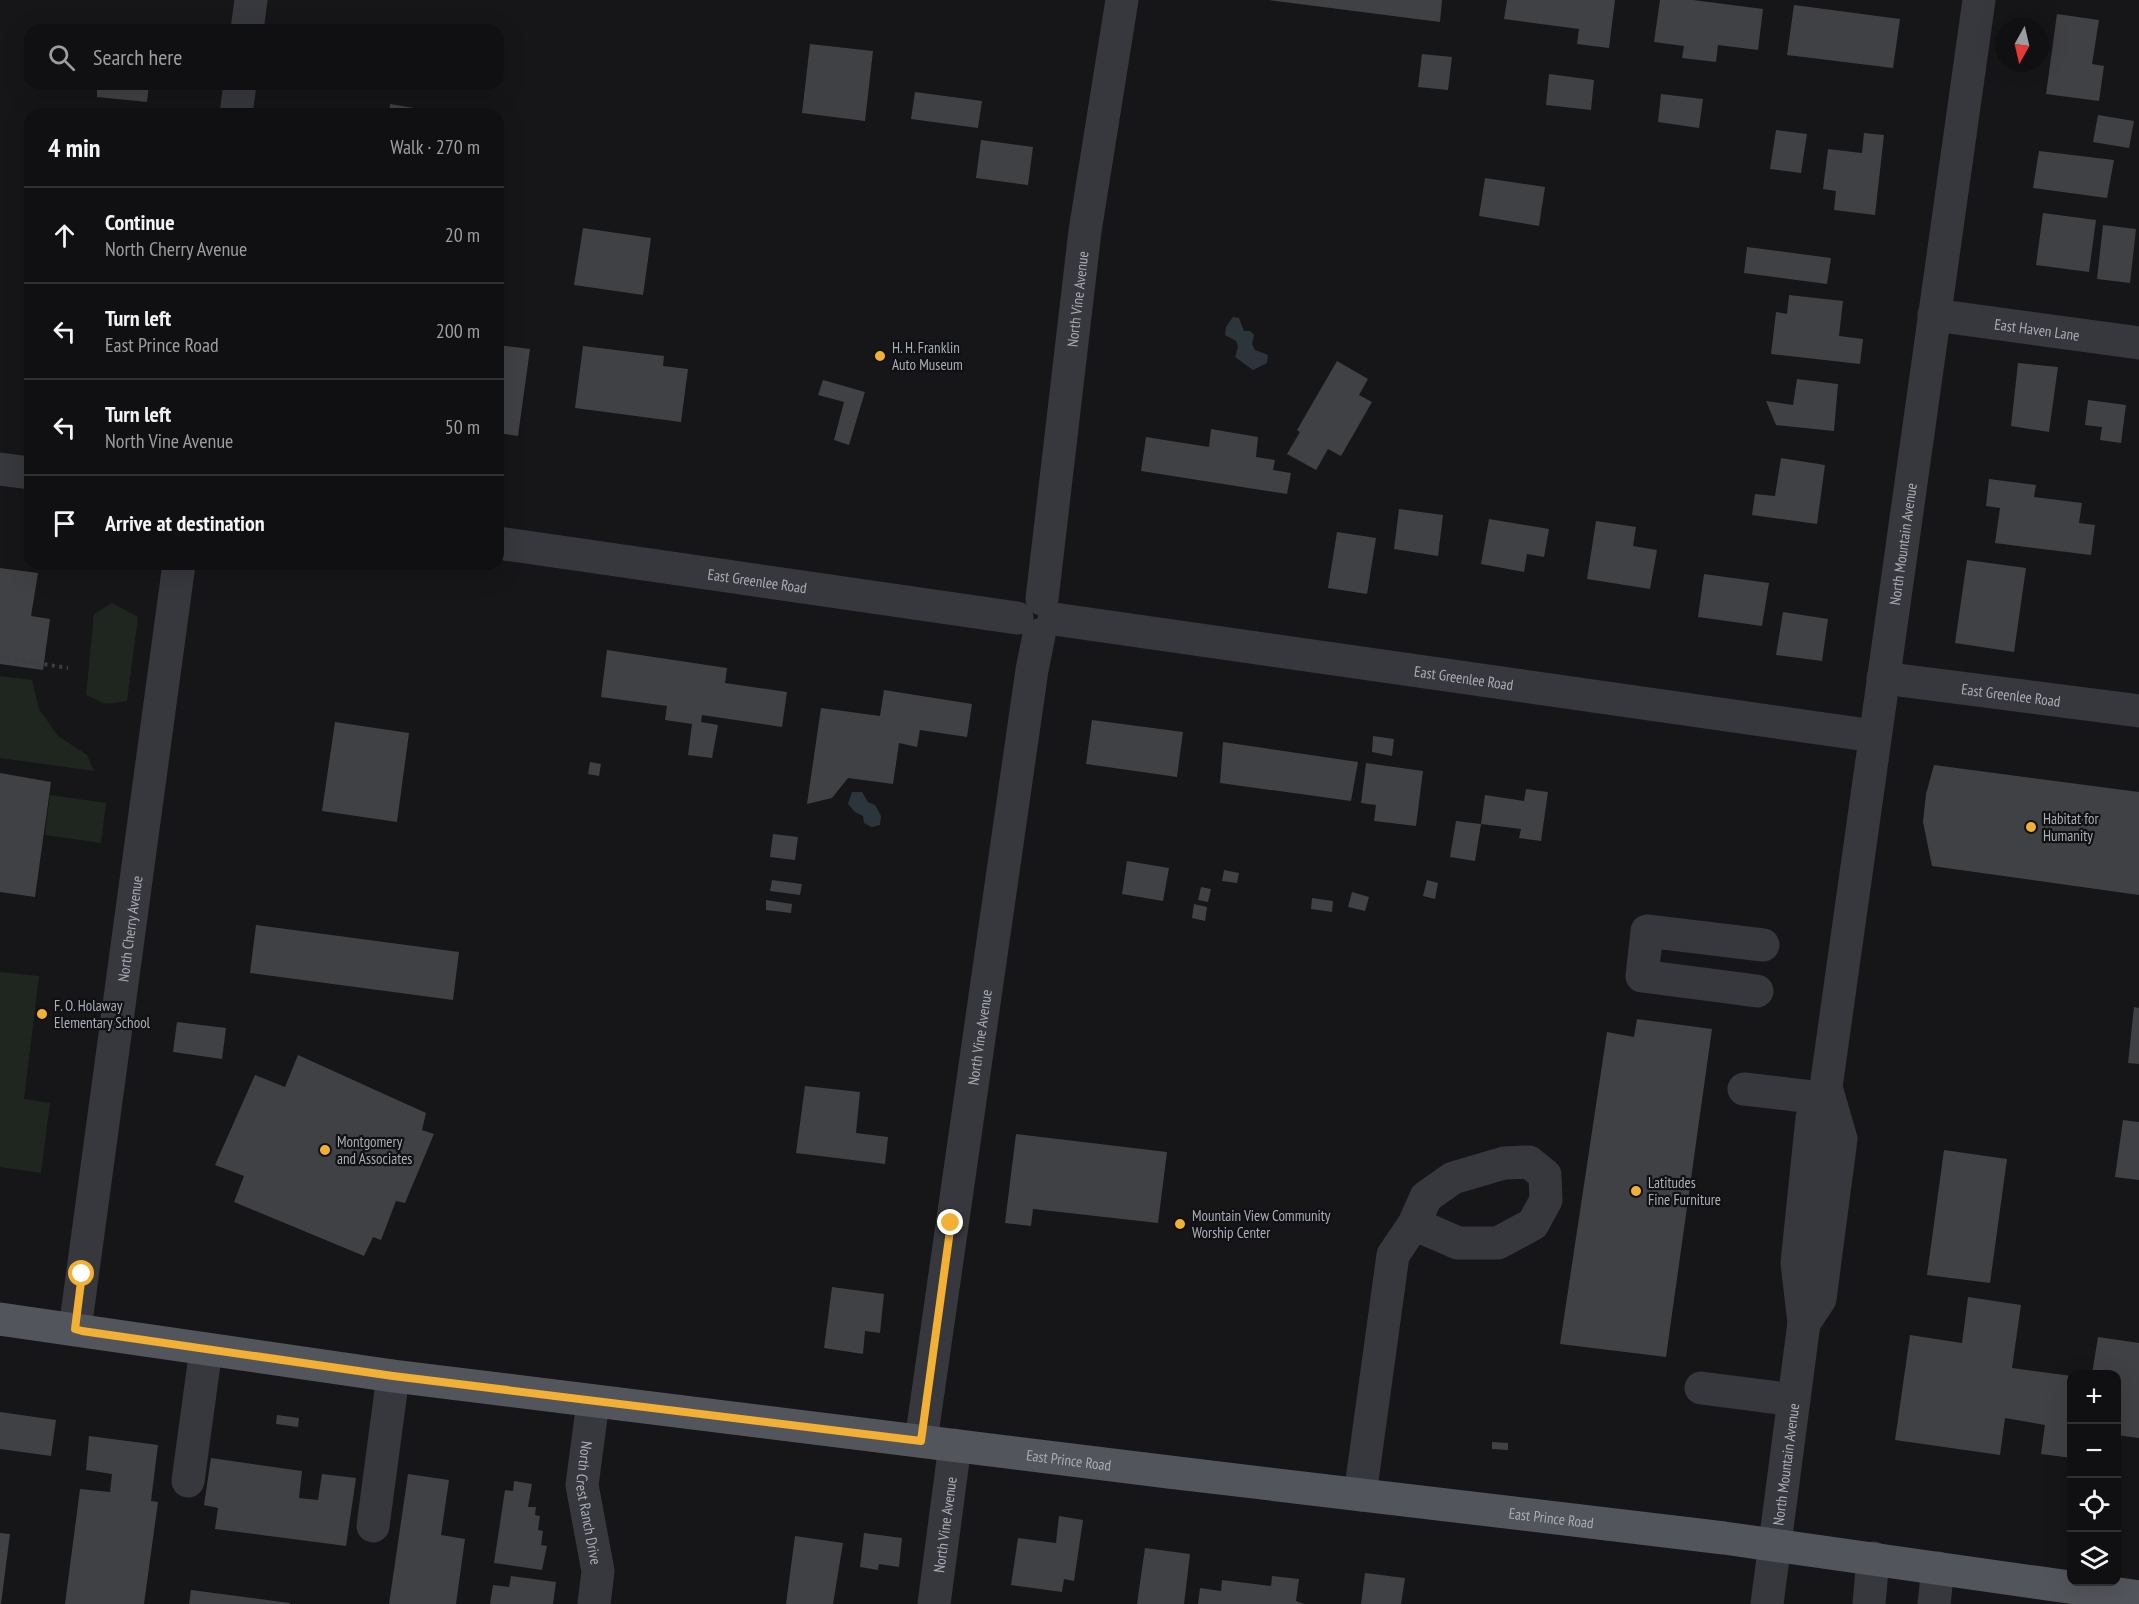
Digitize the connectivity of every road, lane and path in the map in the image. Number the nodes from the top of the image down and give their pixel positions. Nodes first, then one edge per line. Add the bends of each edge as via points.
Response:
1 (251, 0) edge
2 (1122, 0) edge
3 (1979, 0) edge
4 (248, 24) edge
5 (239, 90) edge
6 (238, 108) edge
7 (1935, 315) junction
8 (2139, 343) edge
9 (0, 469) edge
10 (24, 472) edge
11 (504, 544) edge
12 (178, 570) edge
13 (1038, 618) junction
14 (0, 657) edge
15 (68, 668) dead end
16 (1883, 678) junction
17 (2139, 711) edge
18 (1874, 736) junction
19 (1763, 945) dead end
20 (1757, 991) dead end
21 (1744, 1089) dead end
22 (1823, 1093) junction
23 (1414, 1224) dead end
24 (0, 1319) edge
25 (75, 1329) junction
26 (206, 1349) junction
27 (393, 1376) junction
28 (1701, 1388) dead end
29 (1794, 1400) junction
30 (593, 1402) junction
31 (921, 1441) junction
32 (955, 1445) junction
33 (188, 1481) dead end
34 (1360, 1495) junction
35 (373, 1526) dead end
36 (1774, 1544) junction
37 (1874, 1558) junction
38 (1938, 1568) junction
39 (2139, 1597) edge
40 (594, 1604) edge
41 (934, 1604) edge
42 (1767, 1604) edge
43 (1869, 1604) edge
44 (1934, 1604) edge

1 - 4 street
2 - 13 street, North Vine Avenue via 1085,231
3 - 7 street, North Mountain Avenue
5 - 6 street
7 - 8 street, East Haven Lane
7 - 16 street, North Mountain Avenue
9 - 10 street
11 - 13 street, East Greenlee Road
12 - 25 street, North Cherry Avenue
13 - 18 street, East Greenlee Road
13 - 31 street, North Vine Avenue
14 - 15 path
16 - 17 street, East Greenlee Road
16 - 18 street, North Mountain Avenue
18 - 22 street, North Mountain Avenue
19 - 20 street via 1647,931 1642,976
21 - 22 street
22 - 29 street, North Mountain Avenue via 1841,1139 1820,1299 1804,1323
23 - 34 street via 1393,1255
24 - 25 main road, East Prince Road
25 - 26 main road, East Prince Road
26 - 27 main road, East Prince Road
26 - 33 street
27 - 30 main road, East Prince Road
27 - 35 street
28 - 29 street
29 - 36 street, North Mountain Avenue
30 - 31 main road, East Prince Road
30 - 40 street, North Crest Ranch Drive via 582,1485 598,1571
31 - 32 main road, East Prince Road
32 - 34 main road, East Prince Road
32 - 41 street, North Vine Avenue
34 - 36 main road, East Prince Road
36 - 37 main road, East Prince Road
36 - 42 street, North Mountain Avenue
37 - 38 main road, East Prince Road
37 - 43 street
38 - 39 main road, East Prince Road
38 - 44 street

